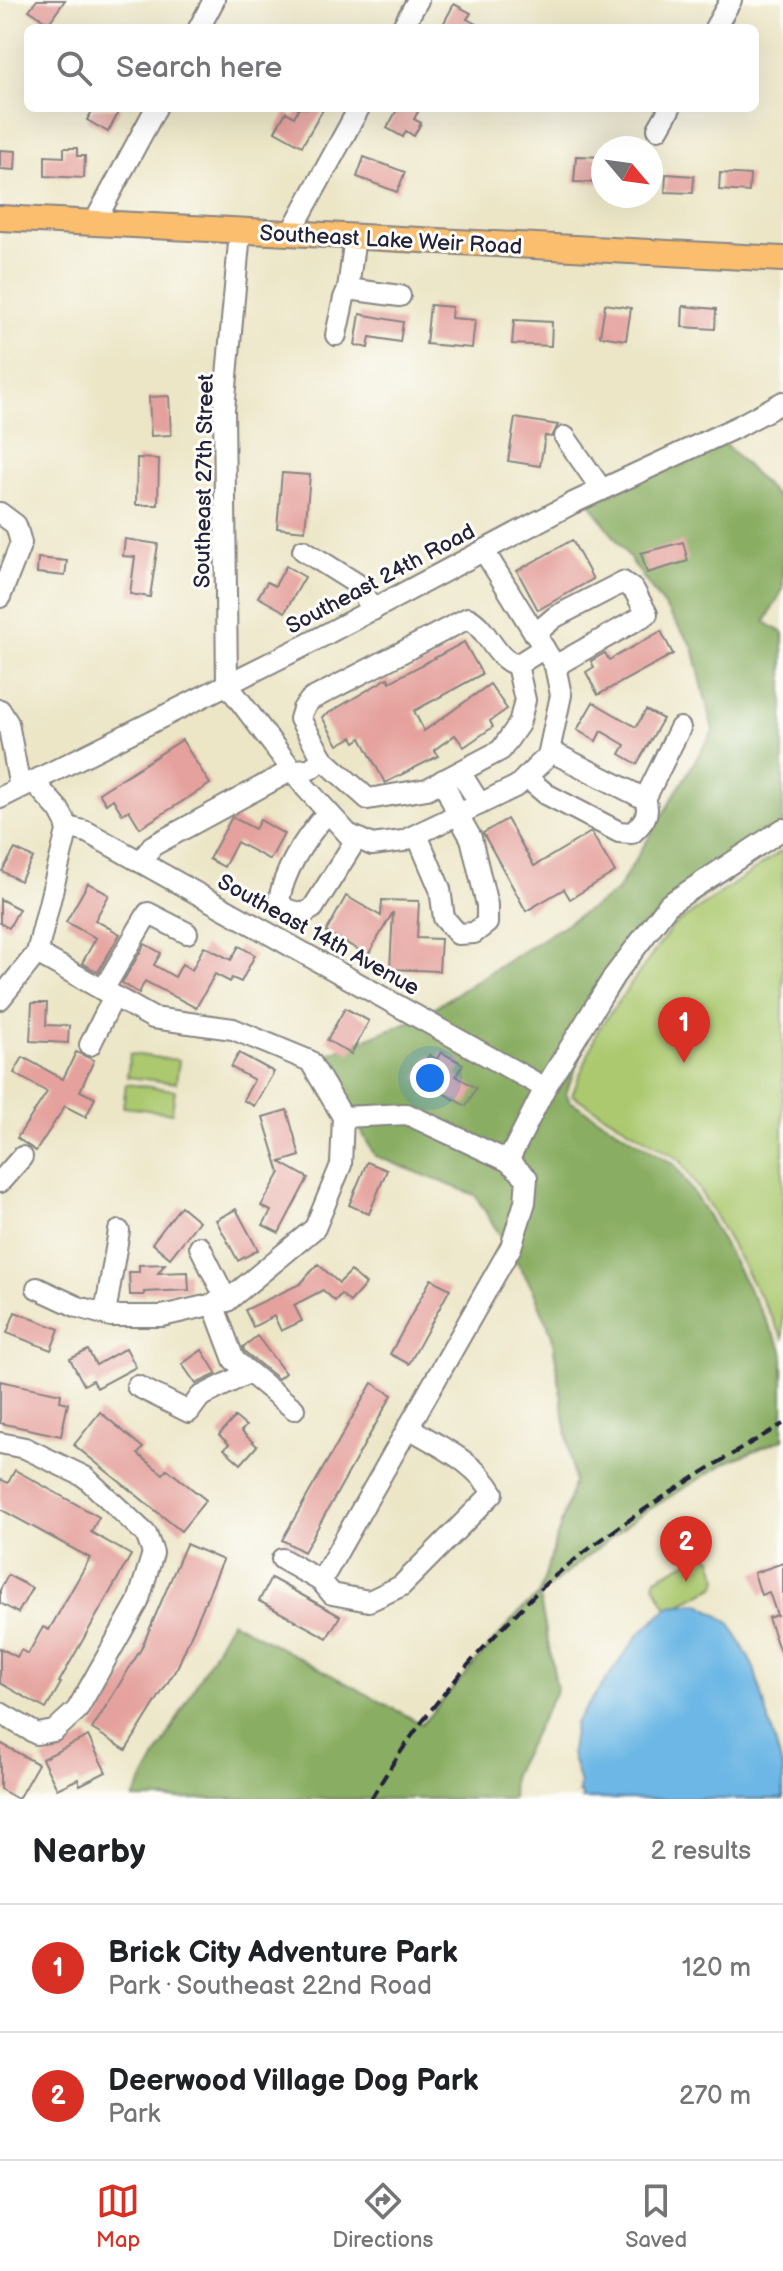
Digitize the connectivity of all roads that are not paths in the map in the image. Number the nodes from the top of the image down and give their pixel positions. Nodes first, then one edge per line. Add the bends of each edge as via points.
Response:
1 (214, 0) edge
2 (418, 0) edge
3 (731, 0) edge
4 (201, 24) edge
5 (404, 24) edge
6 (717, 24) edge
7 (154, 112) edge
8 (357, 112) edge
9 (668, 112) edge
10 (658, 129) dead end
11 (0, 218) edge
12 (94, 223) junction
13 (240, 232) junction
14 (290, 234) junction
15 (355, 237) junction
16 (783, 259) edge
17 (348, 289) junction
18 (400, 296) dead end
19 (336, 335) dead end
20 (783, 402) edge
21 (565, 437) dead end
22 (602, 490) junction
23 (0, 513) edge
24 (303, 550) dead end
25 (484, 551) junction
26 (0, 597) edge
27 (373, 610) junction
28 (540, 641) junction
29 (517, 665) junction
30 (556, 669) junction
31 (227, 684) junction
32 (0, 710) edge
33 (680, 728) dead end
34 (550, 751) junction
35 (323, 759) junction
36 (292, 770) junction
37 (452, 776) junction
38 (526, 777) junction
39 (26, 785) junction
40 (0, 798) edge
41 (645, 799) junction
42 (480, 804) junction
43 (328, 812) junction
44 (458, 815) junction
45 (68, 827) junction
46 (783, 829) edge
47 (417, 835) junction
48 (357, 838) junction
49 (141, 862) junction
50 (187, 933) dead end
51 (37, 953) junction
52 (109, 993) junction
53 (0, 999) edge
54 (90, 1045) dead end
55 (545, 1088) junction
56 (343, 1117) junction
57 (22, 1157) dead end
58 (508, 1161) junction
59 (0, 1182) edge
60 (119, 1231) dead end
61 (200, 1247) dead end
62 (37, 1288) dead end
63 (220, 1303) junction
64 (108, 1315) junction
65 (248, 1373) junction
66 (137, 1386) dead end
67 (294, 1409) dead end
68 (408, 1427) junction
69 (0, 1443) edge
70 (282, 1559) dead end
71 (321, 1581) junction
72 (0, 1713) edge

1 - 4 street
2 - 5 street
3 - 6 street
7 - 12 street
8 - 14 street
9 - 10 street
11 - 12 main road, Southeast Lake Weir Road
12 - 13 main road, Southeast Lake Weir Road
13 - 14 main road, Southeast Lake Weir Road
13 - 31 street, Southeast 27th Street via 224,409
14 - 15 main road, Southeast Lake Weir Road
15 - 16 main road, Southeast Lake Weir Road
15 - 17 street
17 - 18 street
17 - 19 street
20 - 22 street, Southeast 24th Road
21 - 22 street
22 - 25 street, Southeast 24th Road
23 - 26 street via 16,525 21,543
24 - 27 street via 357,584
25 - 27 street, Southeast 24th Road
25 - 28 street
27 - 31 street, Southeast 24th Road
28 - 29 street
28 - 30 street
28 - 30 street via 555,617 623,582 634,590 647,614
29 - 35 street via 498,653 478,623 468,618 310,700 300,719
29 - 37 street via 525,700 519,724 501,750
30 - 34 street via 561,695
31 - 36 street
31 - 39 street, Southeast 24th Road
32 - 39 street via 8,723 16,776
33 - 41 street
34 - 38 street
34 - 41 street
35 - 36 street via 310,769
35 - 37 street via 368,799 427,789
36 - 43 street
36 - 49 street via 152,846
37 - 42 street
37 - 44 street
38 - 41 street via 546,794 619,832 632,833 641,825 648,806
38 - 42 street
39 - 40 street, Southeast 24th Road
39 - 45 street via 59,810
42 - 44 street
43 - 48 street
43 - 48 street via 283,880 279,900 285,909 303,914 313,908
44 - 47 street
44 - 47 street via 471,838 487,905 487,923 474,933 458,934 444,918 440,889
45 - 49 street, Southeast 14th Avenue
45 - 51 street
46 - 55 street via 669,904 614,976
47 - 48 street via 372,845
49 - 55 street, Southeast 14th Avenue
50 - 52 street via 148,913
51 - 52 street
51 - 53 street
52 - 54 street
52 - 56 street via 153,1018 233,1029 310,1061
55 - 58 street
56 - 58 street via 407,1114
56 - 63 street via 341,1165 315,1228
57 - 59 street
58 - 68 street via 527,1178 511,1247
60 - 64 street
61 - 63 street
62 - 64 street
63 - 64 street via 162,1316
63 - 65 street via 234,1360
65 - 66 street via 200,1397 189,1412
65 - 67 street
68 - 71 street
68 - 71 street via 473,1467 493,1493 401,1586 369,1601 332,1594
69 - 72 street via 25,1448 85,1477 146,1534 153,1553 138,1602 77,1710 54,1731 37,1734
70 - 71 street

